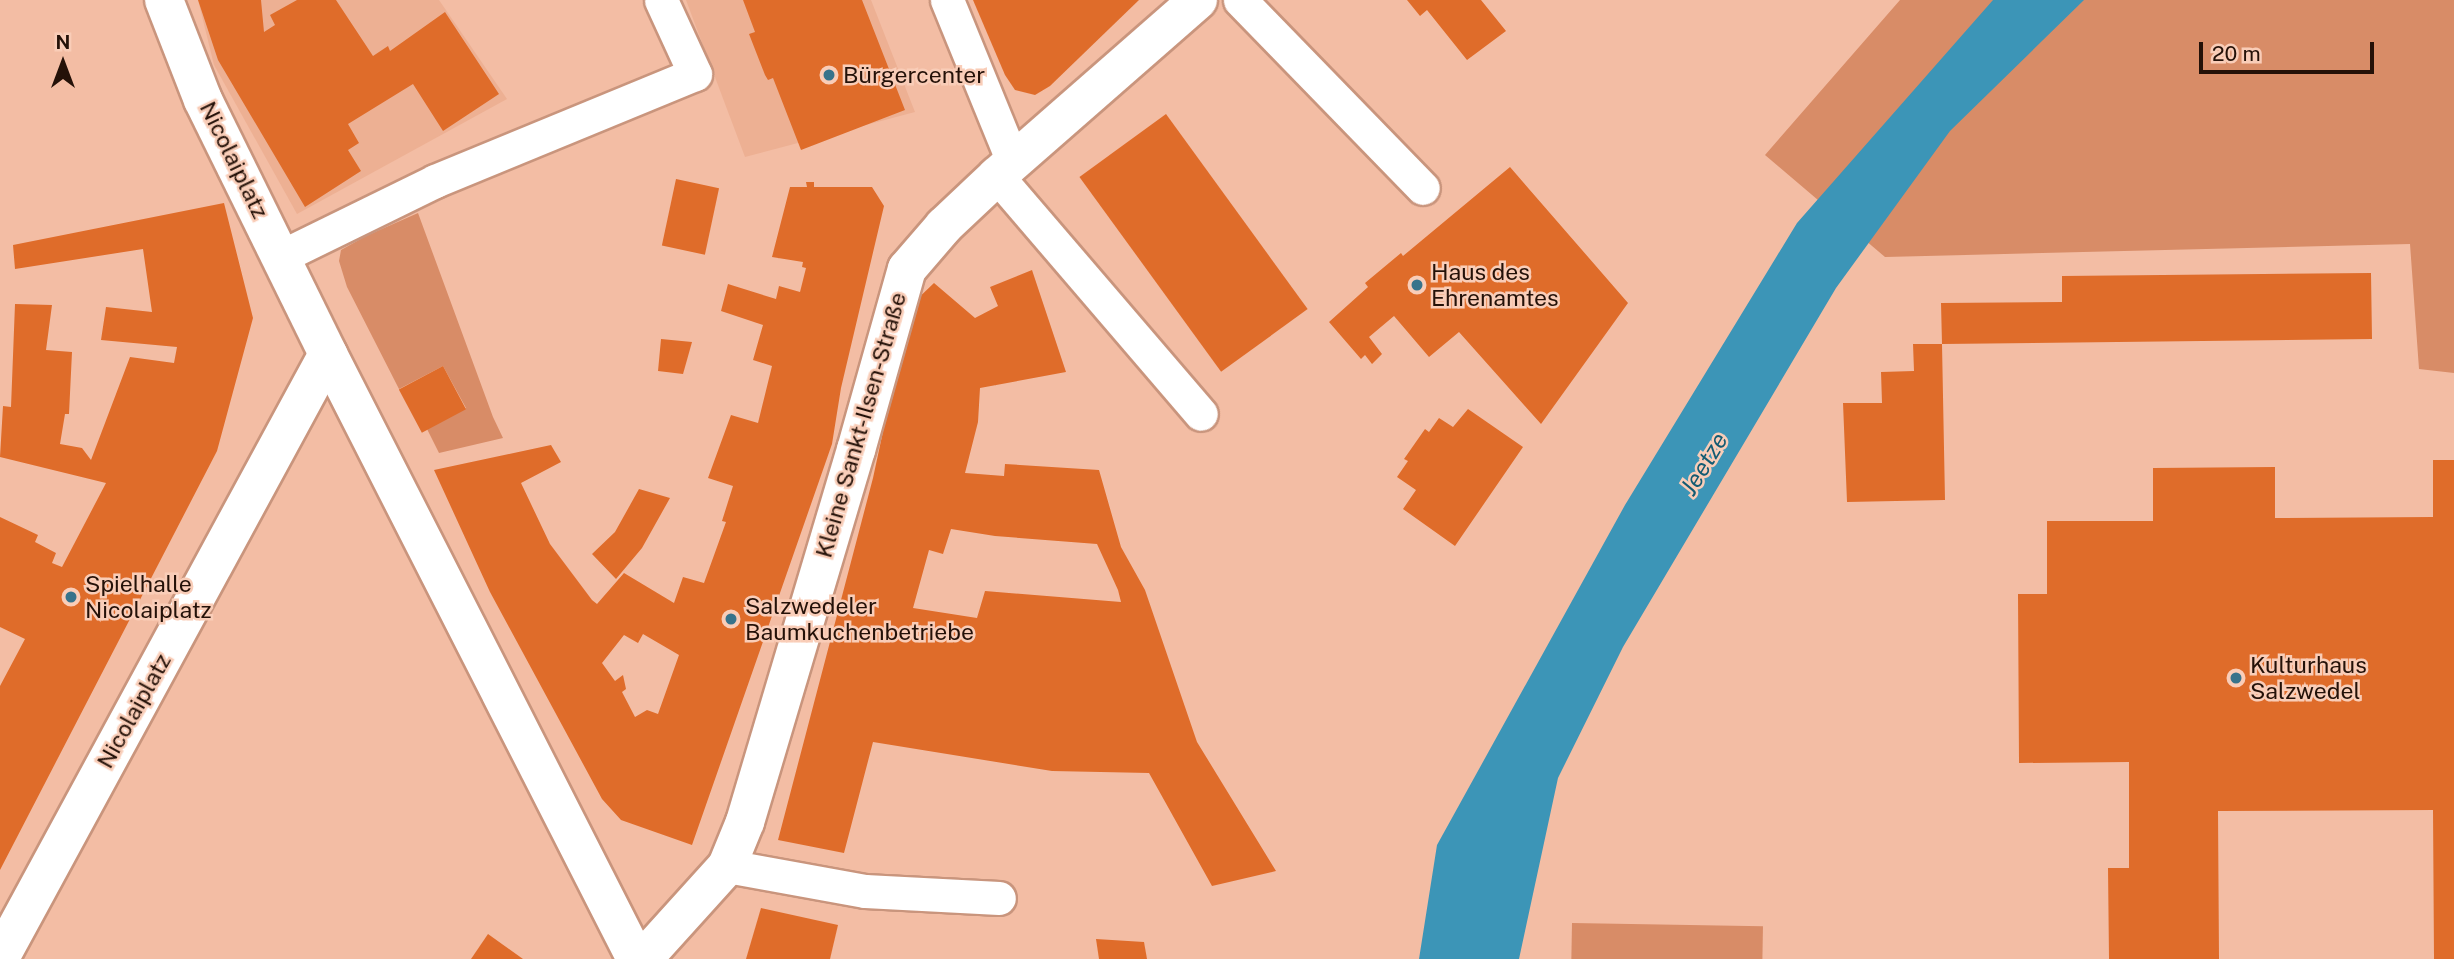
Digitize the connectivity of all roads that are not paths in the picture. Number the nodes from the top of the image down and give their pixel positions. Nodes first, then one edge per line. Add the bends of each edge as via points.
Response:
1 (164, 0) edge
2 (661, 0) edge
3 (947, 0) edge
4 (1198, 0) edge
5 (1240, 0) edge
6 (1005, 169) junction
7 (1423, 188) dead end
8 (282, 256) junction
9 (328, 354) junction
10 (1201, 414) dead end
11 (727, 866) junction
12 (999, 898) dead end
13 (0, 958) edge
14 (636, 959) edge
15 (643, 959) edge

1 - 8 street, Nicolaiplatz via 203,100
2 - 8 lane via 695,74 435,181
3 - 6 lane
4 - 6 street, Kleine Sankt-Ilsen-Straße
5 - 7 lane
6 - 10 lane
6 - 11 street, Kleine Sankt-Ilsen-Straße via 906,269 849,476 745,822
8 - 9 street, Nicolaiplatz
9 - 13 street, Nicolaiplatz
9 - 14 street, Nicolaiplatz
11 - 12 lane via 865,891
11 - 15 street, Kleine Sankt-Ilsen-Straße

